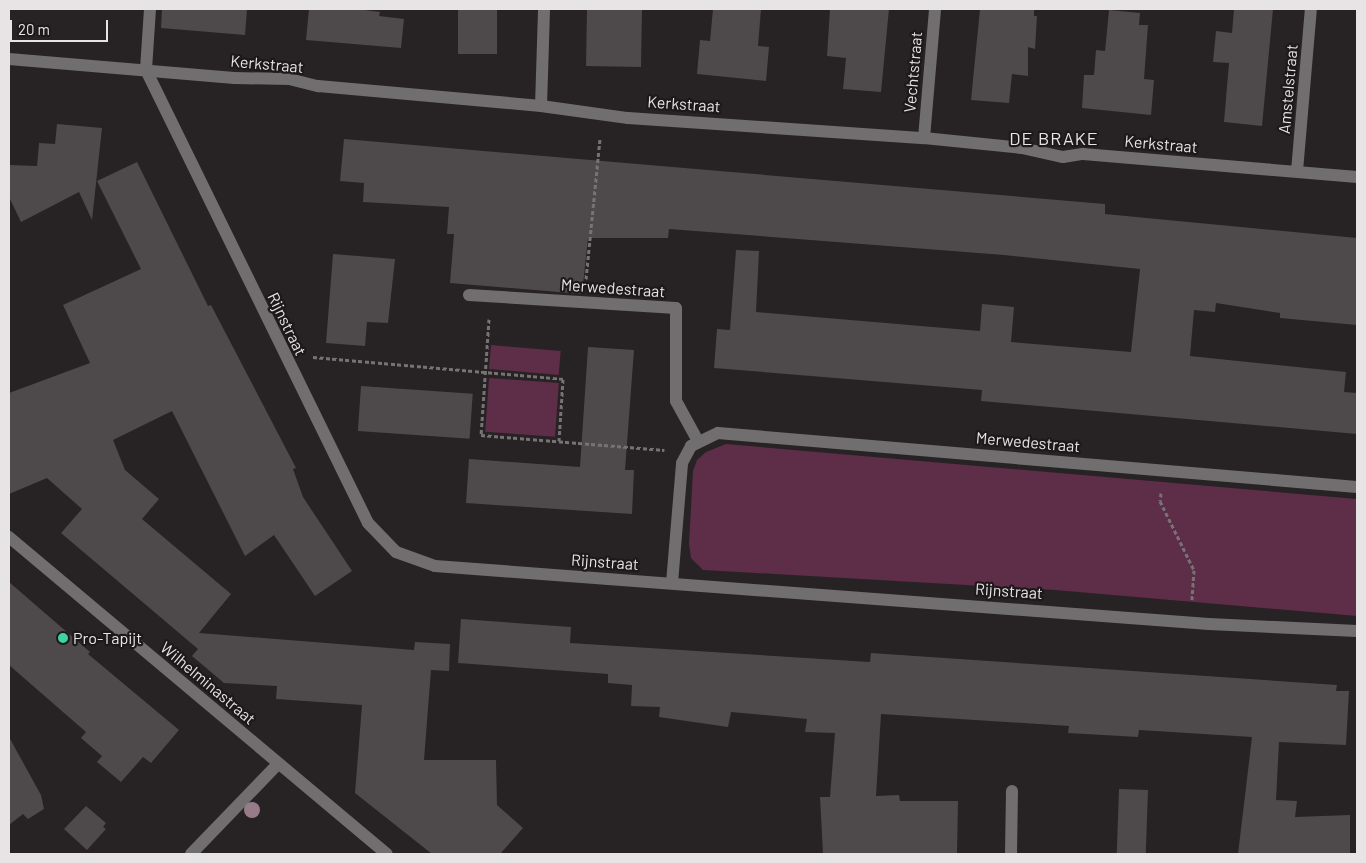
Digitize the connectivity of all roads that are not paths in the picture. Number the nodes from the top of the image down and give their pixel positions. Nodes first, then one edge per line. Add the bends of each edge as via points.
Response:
1 (150, 9) edge
2 (544, 9) edge
3 (935, 9) edge
4 (1311, 9) edge
5 (9, 59) edge
6 (146, 70) junction
7 (541, 106) junction
8 (924, 138) junction
9 (1297, 171) junction
10 (1357, 177) edge
11 (469, 295) dead end
12 (698, 441) junction
13 (1357, 487) edge
14 (9, 537) edge
15 (672, 583) junction
16 (1357, 631) edge
17 (278, 764) junction
18 (1012, 791) dead end
19 (192, 854) edge
20 (387, 854) edge
21 (1012, 854) edge

1 - 6 street
2 - 7 street
3 - 8 street, Vechtstraat
4 - 9 street, Amstelstraat
5 - 6 street, Kerkstraat
6 - 7 street, Kerkstraat via 289,79 318,86
6 - 15 street, Rijnstraat via 368,523 396,552 435,566
7 - 8 street, Kerkstraat via 602,115
8 - 9 street, Kerkstraat via 1022,148 1062,157 1084,154
9 - 10 street, Kerkstraat
11 - 12 street, Merwedestraat via 676,308 676,401
12 - 13 street, Merwedestraat via 713,434 729,433
12 - 15 street, Merwedestraat via 685,454 680,471
14 - 17 street, Wilhelminastraat
15 - 16 street, Rijnstraat via 1190,622
17 - 19 street
17 - 20 street, Wilhelminastraat
18 - 21 street

